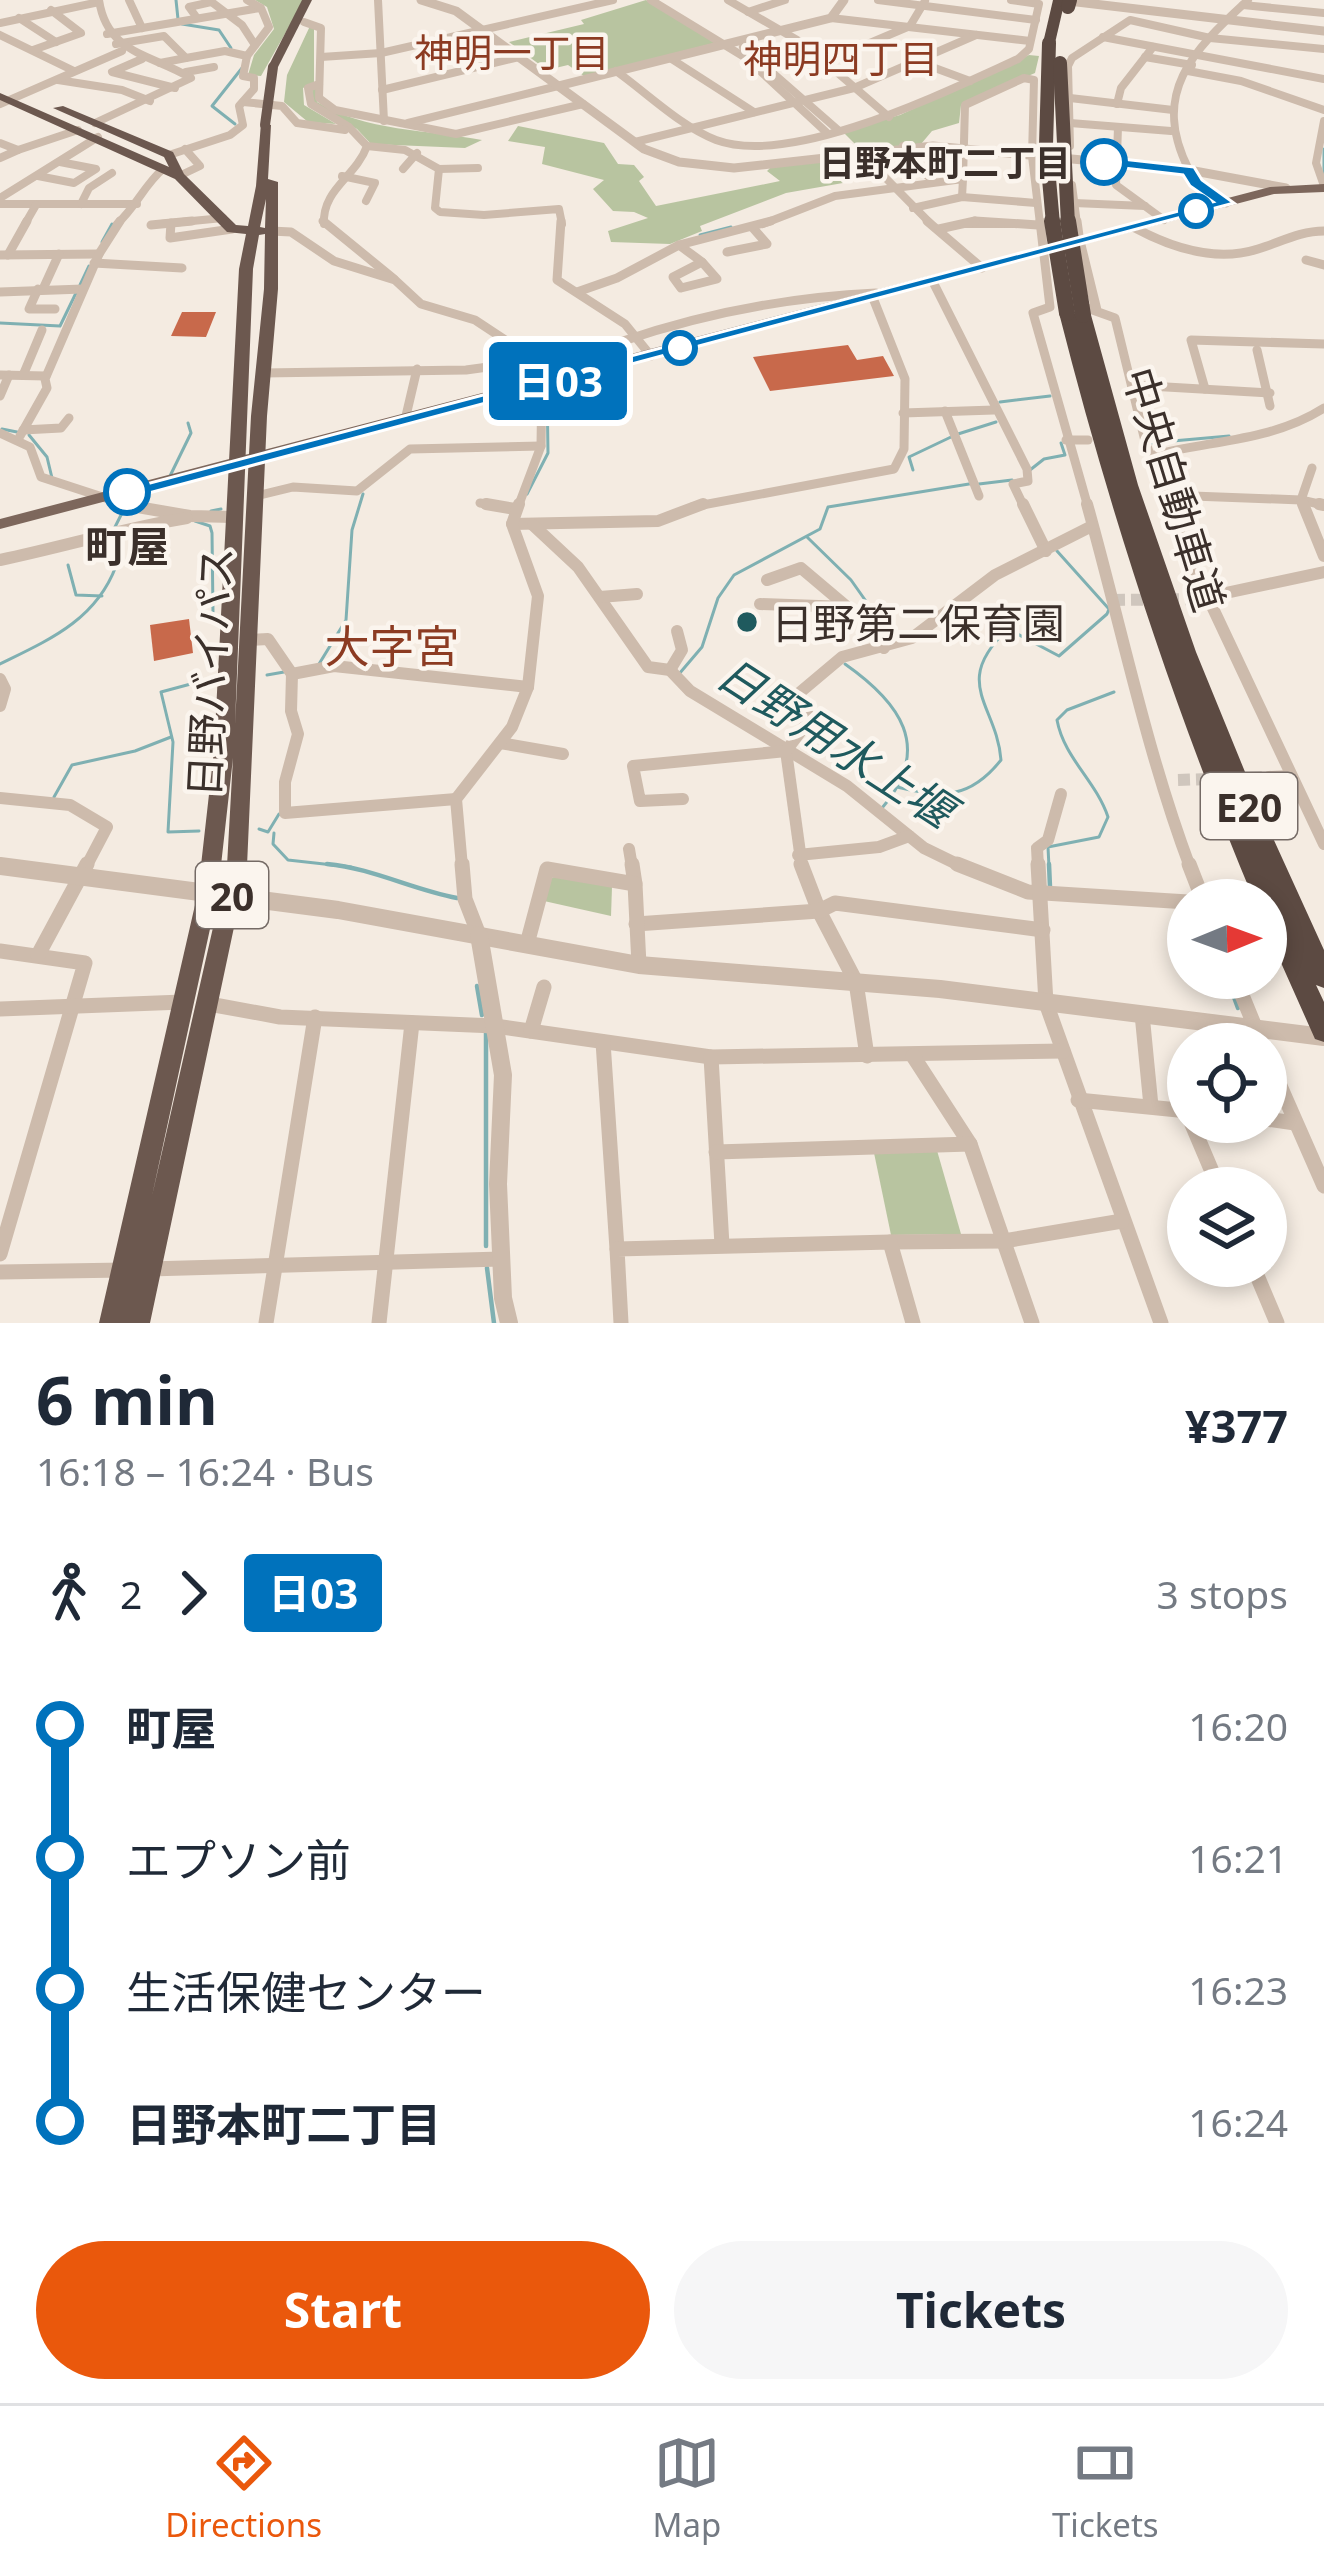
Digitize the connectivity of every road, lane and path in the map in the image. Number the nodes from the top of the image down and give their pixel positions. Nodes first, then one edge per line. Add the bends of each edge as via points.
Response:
1 (129, 0) edge
2 (247, 0) edge
3 (312, 0) edge
4 (378, 0) edge
5 (423, 0) edge
6 (463, 0) edge
7 (613, 0) edge
8 (651, 0) edge
9 (665, 0) edge
10 (728, 0) edge
11 (785, 0) edge
12 (844, 0) edge
13 (878, 0) edge
14 (1011, 0) edge
15 (99, 1) edge
16 (210, 1) edge
17 (1245, 2) edge
18 (924, 3) edge
19 (1063, 3) edge
20 (442, 5) junction
21 (260, 8) junction
22 (1282, 9) junction
23 (51, 10) junction
24 (748, 11) junction
25 (1324, 13) edge
26 (226, 14) junction
27 (19, 18) junction
28 (197, 18) junction
29 (831, 18) junction
30 (1036, 20) junction
31 (1224, 20) junction
32 (304, 22) junction
33 (0, 23) edge
34 (910, 26) junction
35 (1280, 26) junction
36 (142, 28) junction
37 (483, 30) junction
38 (780, 30) junction
39 (1324, 31) edge
40 (107, 34) junction
41 (976, 34) junction
42 (0, 35) edge
43 (1102, 37) junction
44 (1210, 38) junction
45 (1030, 41) junction
46 (56, 42) junction
47 (730, 43) junction
48 (255, 45) junction
49 (1153, 46) junction
50 (119, 48) junction
51 (1324, 49) edge
52 (32, 50) junction
53 (381, 53) junction
54 (1198, 55) junction
55 (247, 56) junction
56 (321, 57) junction
57 (519, 57) junction
58 (1145, 57) junction
59 (186, 58) junction
60 (670, 58) junction
61 (142, 59) junction
62 (95, 60) junction
63 (914, 61) junction
64 (824, 62) junction
65 (62, 64) junction
66 (156, 64) junction
67 (214, 67) dead end
68 (277, 68) junction
69 (1190, 68) junction
70 (74, 70) junction
71 (616, 71) junction
72 (183, 73) junction
73 (1324, 79) edge
74 (58, 80) junction
75 (970, 81) junction
76 (0, 82) edge
77 (320, 84) junction
78 (558, 86) junction
79 (175, 88) junction
80 (854, 88) junction
81 (382, 90) junction
82 (25, 94) junction
83 (1032, 95) junction
84 (1069, 98) junction
85 (3, 100) edge
86 (150, 100) junction
87 (805, 100) junction
88 (243, 102) junction
89 (794, 102) junction
90 (584, 104) junction
91 (1117, 104) junction
92 (1173, 110) junction
93 (1324, 110) edge
94 (754, 112) junction
95 (889, 117) junction
96 (384, 121) junction
97 (95, 123) junction
98 (1070, 123) junction
99 (270, 124) junction
100 (401, 125) junction
101 (1324, 125) edge
102 (696, 126) junction
103 (1118, 127) junction
104 (78, 130) junction
105 (838, 130) junction
106 (1171, 131) junction
107 (826, 132) junction
108 (357, 135) junction
109 (98, 137) junction
110 (1322, 141) edge
111 (0, 142) edge
112 (635, 142) junction
113 (367, 146) junction
114 (903, 146) junction
115 (964, 148) junction
116 (185, 149) junction
117 (18, 150) junction
118 (860, 152) junction
119 (417, 153) junction
120 (1031, 156) junction
121 (0, 158) edge
122 (1070, 159) junction
123 (59, 162) junction
124 (166, 162) junction
125 (1118, 163) junction
126 (478, 168) dead end
127 (403, 169) dead end
128 (439, 170) junction
129 (1189, 170) junction
130 (112, 173) dead end
131 (37, 176) junction
132 (179, 176) junction
133 (341, 176) junction
134 (963, 178) junction
135 (934, 181) junction
136 (74, 184) junction
137 (890, 186) junction
138 (1324, 187) edge
139 (1286, 188) junction
140 (60, 193) dead end
141 (962, 197) junction
142 (0, 201) edge
143 (366, 201) dead end
144 (1036, 203) junction
145 (1074, 203) junction
146 (1226, 203) junction
147 (139, 204) junction
148 (36, 205) junction
149 (81, 205) junction
150 (1148, 206) junction
151 (913, 208) junction
152 (1164, 220) junction
153 (228, 224) junction
154 (151, 225) dead end
155 (1038, 225) junction
156 (753, 228) junction
157 (1135, 228) junction
158 (940, 229) junction
159 (1324, 230) edge
160 (272, 231) junction
161 (253, 232) junction
162 (1080, 243) junction
163 (680, 245) junction
164 (728, 252) dead end
165 (1041, 252) junction
166 (59, 254) junction
167 (4, 255) edge
168 (97, 258) junction
169 (1306, 260) dead end
170 (702, 262) dead end
171 (1324, 266) edge
172 (182, 268) dead end
173 (982, 268) junction
174 (395, 280) junction
175 (933, 282) junction
176 (40, 289) junction
177 (83, 289) junction
178 (0, 292) edge
179 (577, 292) junction
180 (882, 296) junction
181 (55, 308) dead end
182 (1074, 311) junction
183 (36, 333) dead end
184 (638, 337) junction
185 (1324, 344) edge
186 (1257, 350) dead end
187 (651, 356) junction
188 (532, 361) junction
189 (417, 369) junction
190 (24, 373) junction
191 (263, 373) junction
192 (4, 375) edge
193 (46, 376) junction
194 (541, 380) junction
195 (1132, 386) junction
196 (1205, 389) junction
197 (0, 396) edge
198 (1324, 408) edge
199 (994, 410) junction
200 (945, 412) junction
201 (903, 413) junction
202 (69, 418) dead end
203 (405, 420) junction
204 (0, 433) edge
205 (21, 433) junction
206 (1066, 440) junction
207 (1088, 440) dead end
208 (1127, 441) dead end
209 (1145, 441) junction
210 (541, 446) junction
211 (1150, 456) junction
212 (257, 458) junction
213 (234, 464) junction
214 (1312, 468) dead end
215 (974, 492) dead end
216 (1166, 495) junction
217 (256, 496) junction
218 (98, 500) junction
219 (1301, 500) junction
220 (480, 503) dead end
221 (1324, 505) edge
222 (515, 509) junction
223 (194, 516) junction
224 (232, 517) junction
225 (0, 524) edge
226 (512, 524) junction
227 (533, 525) junction
228 (1092, 526) junction
229 (1046, 551) junction
230 (1324, 556) edge
231 (0, 560) edge
232 (1324, 572) edge
233 (767, 580) dead end
234 (638, 594) dead end
235 (600, 597) junction
236 (1207, 597) junction
237 (760, 604) dead end
238 (847, 607) junction
239 (676, 631) dead end
240 (248, 640) junction
241 (884, 648) junction
242 (670, 670) junction
243 (292, 674) junction
244 (0, 679) edge
245 (528, 687) junction
246 (0, 706) edge
247 (500, 742) junction
248 (789, 748) junction
249 (563, 754) dead end
250 (1291, 776) junction
251 (1269, 777) tunnel mouth
252 (1158, 781) junction
253 (1178, 781) tunnel mouth
254 (1061, 794) dead end
255 (0, 798) edge
256 (456, 799) junction
257 (683, 799) dead end
258 (909, 836) junction
259 (1324, 844) edge
260 (629, 848) dead end
261 (798, 855) junction
262 (0, 866) edge
263 (81, 876) junction
264 (1195, 879) edge
265 (1257, 879) edge
266 (635, 884) junction
267 (1038, 889) junction
268 (220, 893) junction
269 (1167, 900) edge
270 (819, 911) junction
271 (636, 924) junction
272 (1042, 930) junction
273 (1287, 932) edge
274 (479, 935) junction
275 (527, 944) junction
276 (0, 951) edge
277 (38, 956) junction
278 (639, 965) junction
279 (1312, 970) edge
280 (856, 982) junction
281 (544, 987) dead end
282 (183, 1002) junction
283 (74, 1003) junction
284 (1046, 1003) junction
285 (209, 1004) junction
286 (0, 1010) edge
287 (1142, 1014) junction
288 (315, 1018) junction
289 (412, 1022) junction
290 (1190, 1023) edge
291 (495, 1026) junction
292 (531, 1031) junction
293 (1324, 1034) edge
294 (1287, 1035) edge
295 (603, 1042) junction
296 (1064, 1051) junction
297 (866, 1056) junction
298 (913, 1056) junction
299 (711, 1057) junction
300 (1078, 1100) junction
301 (1287, 1104) edge
302 (1151, 1106) junction
303 (1167, 1109) edge
304 (1287, 1122) edge
305 (1295, 1123) junction
306 (970, 1144) junction
307 (716, 1152) junction
308 (1319, 1166) edge
309 (1324, 1186) edge
310 (1122, 1221) junction
311 (1004, 1240) junction
312 (890, 1242) junction
313 (722, 1245) junction
314 (617, 1250) junction
315 (0, 1254) edge
316 (501, 1259) junction
317 (386, 1261) junction
318 (276, 1263) junction
319 (136, 1269) junction
320 (0, 1272) edge
321 (1262, 1287) edge
322 (112, 1323) edge
323 (137, 1323) edge
324 (266, 1323) edge
325 (379, 1323) edge
326 (509, 1323) edge
327 (622, 1323) edge
328 (914, 1323) edge
329 (1032, 1323) edge
330 (1161, 1323) edge
331 (1277, 1323) edge

1 - 36 street
2 - 21 street
3 - 32 highway, 日野バイパス / 20
3 - 68 highway, 日野バイパス / 20
4 - 53 street
5 - 20 street
6 - 20 street
7 - 37 street
8 - 47 street
9 - 47 street
10 - 24 street
11 - 24 street
12 - 29 street
13 - 18 street
14 - 30 street via 1040,4
15 - 23 street
15 - 40 street
16 - 26 street
16 - 28 street via 189,7
17 - 22 street
17 - 31 street
18 - 30 street
18 - 34 street
19 - 31 street
19 - 182 highway, 中央自動車道 / E20, bridge via 1055,43
20 - 37 street
21 - 26 street
21 - 48 street via 268,27
22 - 25 street
22 - 35 street
23 - 27 street
23 - 46 street via 81,33
24 - 38 street
26 - 28 street
26 - 48 street
27 - 33 street
27 - 46 street
28 - 36 street
29 - 34 street
29 - 38 street
30 - 45 street
31 - 35 street
31 - 44 street
32 - 56 street via 321,28
32 - 68 highway, 日野バイパス / 20
34 - 41 street
34 - 64 street
35 - 39 street
36 - 40 street
37 - 53 street
37 - 57 street
38 - 47 street
38 - 64 street
40 - 50 street
41 - 45 street
41 - 63 street
42 - 52 street
43 - 44 street via 1130,20
43 - 49 street
43 - 84 street via 1072,58
44 - 51 street
44 - 54 street
45 - 75 street via 1026,54
46 - 52 street
47 - 60 street
47 - 87 street
47 - 89 street
48 - 55 street
49 - 54 street
49 - 58 street
50 - 59 street via 164,36
50 - 61 street
50 - 62 street
52 - 65 street
53 - 56 street
53 - 81 street
54 - 69 street
54 - 73 street
55 - 59 street
55 - 88 street via 242,76 254,78 254,89
56 - 77 street
57 - 78 street
57 - 81 street
58 - 69 street
58 - 91 street
59 - 66 street
60 - 71 street
60 - 94 street
61 - 66 street
61 - 79 street via 112,72
62 - 65 street
62 - 70 street
63 - 75 street
63 - 80 street
64 - 80 street
65 - 70 street
66 - 72 street
67 - 72 street
68 - 99 highway, 日野バイパス / 20, bridge
69 - 92 street
69 - 93 street
70 - 74 street
71 - 78 street
71 - 102 street
72 - 79 street via 191,78
74 - 82 street
74 - 86 street
75 - 95 street
76 - 82 highway
77 - 96 street via 326,106
77 - 108 street via 308,88 311,104
78 - 90 street
78 - 100 street
79 - 86 street
80 - 87 street
80 - 95 street
81 - 96 street
82 - 85 street
82 - 97 highway
83 - 84 street
83 - 115 street via 1034,80 1024,78 965,105
83 - 120 street
84 - 91 street
84 - 98 street
85 - 104 highway
86 - 97 street
87 - 89 street
87 - 105 street
88 - 108 street via 282,106 297,123
88 - 116 street via 236,131
89 - 94 street
89 - 107 street
90 - 100 street via 465,134
90 - 112 street
91 - 92 street
92 - 106 street
94 - 102 street
95 - 105 street
96 - 100 street
97 - 124 highway
98 - 103 street
98 - 122 street
99 - 160 highway, 日野バイパス / 20
99 - 161 highway, 日野バイパス / 20
101 - 110 street
102 - 107 street via 737,144
102 - 112 street
103 - 106 street
103 - 125 street
104 - 109 highway
104 - 117 street
105 - 107 street
106 - 129 street
108 - 113 street
109 - 123 street
109 - 124 highway
110 - 138 street via 1316,163
111 - 117 street
112 - 118 street via 680,162 723,168
113 - 119 street
113 - 133 street
114 - 115 street
114 - 118 street
114 - 135 street via 909,162
115 - 120 street
115 - 134 street
116 - 124 street
116 - 132 street via 200,166
117 - 121 street
118 - 137 street
119 - 127 street
119 - 128 street
120 - 122 street
120 - 144 street
122 - 125 street
122 - 145 street
123 - 131 street
123 - 136 street via 96,169
124 - 132 highway
124 - 147 street
125 - 129 street
125 - 150 street via 1116,185
126 - 128 street
128 - 179 street via 440,212 559,209 555,276
129 - 139 street
129 - 146 street
130 - 149 street via 89,188
131 - 136 street
131 - 142 street
132 - 153 highway
133 - 143 street via 375,182
133 - 174 street via 324,202 323,223
134 - 135 street
134 - 141 street
135 - 137 street
136 - 140 street
137 - 151 street
137 - 156 street via 835,196
138 - 139 main road
139 - 146 main road
141 - 144 street
141 - 151 street
142 - 148 street
144 - 155 street
145 - 150 street
145 - 162 street
146 - 152 main road
147 - 149 street
147 - 168 street
148 - 149 street
148 - 167 street
150 - 152 street
151 - 158 street
152 - 157 main road
153 - 154 street via 170,238 171,223
153 - 161 highway
155 - 158 street via 975,221
155 - 165 street
156 - 163 street
156 - 164 street via 766,244
157 - 159 street via 1169,247 1246,252
157 - 162 main road
158 - 173 street
160 - 161 highway
160 - 174 street via 291,232 334,261
160 - 191 highway, 日野バイパス / 20
161 - 213 highway, 日野バイパス / 20
162 - 165 main road
162 - 182 street
163 - 170 street
163 - 179 street
165 - 173 main road
165 - 182 street
166 - 167 street
166 - 168 street
166 - 176 street
168 - 172 street
168 - 177 street
169 - 171 street
173 - 175 main road
174 - 188 street via 421,304 475,320
175 - 180 main road
175 - 199 street
176 - 177 street
176 - 178 street
176 - 181 street via 29,309
177 - 193 street
179 - 184 street
180 - 184 street via 824,296
180 - 187 main road
180 - 201 street via 907,381
182 - 195 street via 1115,318
182 - 206 street via 1033,313
182 - 265 highway, 中央自動車道 / E20 via 1141,579
182 - 279 highway, 中央自動車道 / E20 via 1182,643
183 - 190 street
184 - 187 street
184 - 194 street
185 - 196 street via 1191,340
186 - 196 street via 1270,400
187 - 194 main road
188 - 189 street via 454,374
188 - 194 street
189 - 191 street
189 - 203 street
190 - 192 street
190 - 193 street
191 - 212 highway, 日野バイパス / 20
192 - 197 street
193 - 205 street
194 - 203 main road
194 - 210 street
195 - 196 street
195 - 209 street
198 - 211 street via 1283,434
199 - 200 street
199 - 229 street via 1028,472 1028,481 1013,484
200 - 201 street
200 - 215 street
201 - 227 street via 906,446 894,469 697,505 658,521
202 - 205 street via 62,428
203 - 212 main road
204 - 205 street
205 - 218 street via 40,460 41,477
206 - 207 street
206 - 228 street
208 - 209 street
209 - 211 street
210 - 217 street via 410,449 357,491 292,488
210 - 222 street
211 - 216 street
212 - 213 main road
212 - 217 highway, 日野バイパス / 20
213 - 218 main road
213 - 224 highway, 日野バイパス / 20
214 - 219 street
216 - 219 street
216 - 236 street
217 - 240 highway, 日野バイパス / 20
218 - 223 street
218 - 225 main road
219 - 221 street
219 - 230 street
220 - 222 street
222 - 226 street
223 - 224 street
223 - 231 street
224 - 268 highway, 日野バイパス / 20
226 - 227 street
226 - 245 street via 538,596
227 - 235 street
228 - 229 street
228 - 252 street
229 - 241 street
232 - 236 street
233 - 238 street via 801,568
234 - 235 street
235 - 242 street via 648,667
236 - 250 street
237 - 238 street
238 - 241 street via 875,622
239 - 242 street via 682,650
240 - 243 street via 268,639
240 - 268 highway, 日野バイパス / 20 via 242,821
241 - 248 street via 842,657 803,687 798,694 810,719
242 - 248 street via 690,691
243 - 245 street via 334,666
243 - 256 street via 298,734 285,812
244 - 246 street
245 - 247 street
247 - 249 street
247 - 256 street
248 - 257 street via 633,766 640,801
248 - 258 street
248 - 261 street
250 - 251 street
250 - 259 street
252 - 253 street
252 - 264 street
254 - 267 street via 1048,840 1037,848
255 - 263 street via 70,805 107,827
256 - 274 street via 465,899
258 - 261 street
258 - 267 street via 993,881
260 - 266 street
261 - 270 street
262 - 263 street
263 - 268 street
263 - 277 street
266 - 271 street
266 - 275 street via 547,869
267 - 269 street
267 - 272 street
268 - 274 street
268 - 282 highway, 日野バイパス / 20
268 - 285 highway, 日野バイパス / 20
270 - 271 street
270 - 272 street via 835,903
270 - 280 street
271 - 278 street
272 - 284 street
273 - 279 highway, 中央自動車道 / E20
274 - 275 street
274 - 291 street
275 - 278 street
276 - 277 street
277 - 283 street via 85,963
278 - 280 street
279 - 293 highway, 中央自動車道 / E20
280 - 284 street
280 - 297 street
281 - 292 street
282 - 283 street
282 - 319 highway, 日野バイパス / 20
283 - 286 street
283 - 315 street
284 - 287 street
284 - 296 street
285 - 288 street
285 - 319 highway, 日野バイパス / 20
287 - 290 street
287 - 302 street
288 - 289 street
288 - 318 street
289 - 291 street
289 - 317 street
291 - 292 street
291 - 316 street
292 - 295 street
293 - 294 street
295 - 299 street
295 - 314 street
296 - 298 street
296 - 300 street
297 - 298 street
297 - 299 street
298 - 306 street
299 - 307 street
300 - 302 street
300 - 310 street
301 - 305 street
302 - 303 street
304 - 305 street
305 - 308 street
306 - 307 street
306 - 311 street
307 - 313 street
308 - 309 street
310 - 311 street
310 - 330 street
311 - 312 street
311 - 329 street
312 - 313 street
312 - 328 street
313 - 314 street
314 - 327 street
316 - 317 street
316 - 326 street
317 - 318 street
317 - 325 street
318 - 319 street
318 - 324 street
319 - 320 street
319 - 322 highway, 日野バイパス / 20
319 - 323 highway, 日野バイパス / 20
321 - 331 street

